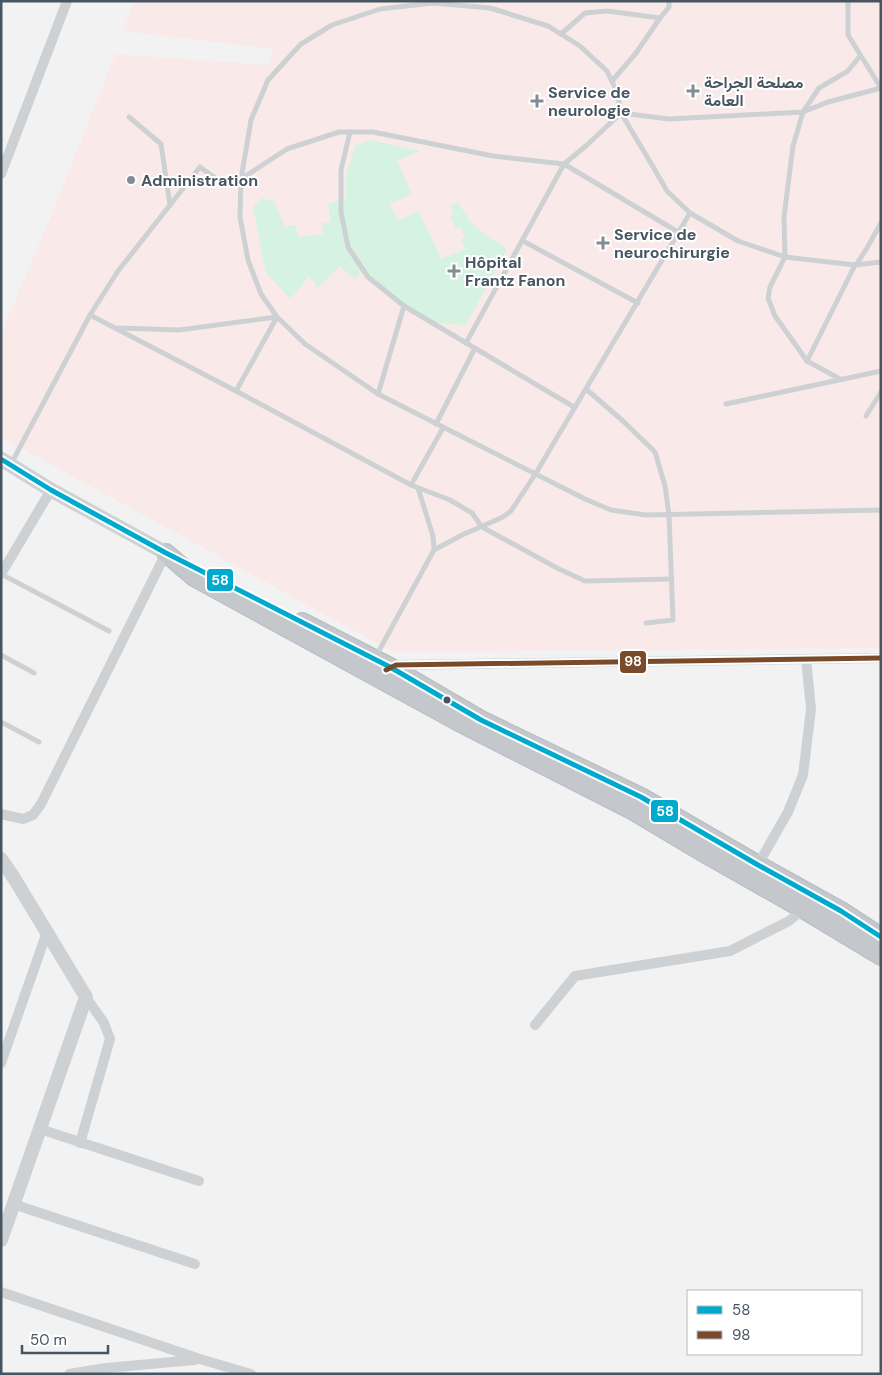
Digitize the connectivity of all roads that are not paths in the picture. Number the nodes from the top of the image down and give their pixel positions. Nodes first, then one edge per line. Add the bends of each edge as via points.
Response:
1 (66, 1) edge
2 (669, 1) edge
3 (848, 1) edge
4 (660, 18) junction
5 (561, 34) junction
6 (860, 56) junction
7 (612, 81) junction
8 (881, 88) edge
9 (803, 112) junction
10 (621, 113) junction
11 (129, 117) dead end
12 (350, 132) junction
13 (564, 164) junction
14 (1, 174) edge
15 (241, 179) junction
16 (170, 205) junction
17 (690, 213) junction
18 (881, 223) edge
19 (678, 232) junction
20 (523, 241) junction
21 (785, 257) junction
22 (881, 262) edge
23 (855, 265) junction
24 (638, 303) junction
25 (404, 306) junction
26 (90, 315) junction
27 (276, 317) junction
28 (115, 328) junction
29 (466, 343) junction
30 (475, 348) junction
31 (807, 361) junction
32 (881, 370) edge
33 (840, 379) junction
34 (586, 389) junction
35 (236, 391) junction
36 (881, 392) edge
37 (378, 394) junction
38 (726, 404) dead end
39 (574, 406) junction
40 (866, 416) dead end
41 (436, 424) junction
42 (443, 428) junction
43 (6, 462) edge
44 (536, 473) junction
45 (411, 485) junction
46 (418, 488) junction
47 (51, 490) junction
48 (881, 510) edge
49 (669, 515) junction
50 (482, 526) junction
51 (434, 550) junction
52 (166, 553) junction
53 (1, 574) edge
54 (672, 580) junction
55 (646, 623) dead end
56 (109, 631) dead end
57 (1, 655) edge
58 (881, 658) edge
59 (806, 659) junction
60 (381, 668) junction
61 (34, 674) dead end
62 (1, 722) edge
63 (39, 742) dead end
64 (1, 814) edge
65 (1, 859) edge
66 (753, 872) junction
67 (803, 909) junction
68 (48, 932) junction
69 (881, 937) edge
70 (881, 956) edge
71 (86, 997) junction
72 (535, 1024) dead end
73 (1, 1063) edge
74 (40, 1129) junction
75 (80, 1143) junction
76 (199, 1181) dead end
77 (13, 1204) junction
78 (1, 1240) edge
79 (195, 1264) dead end
80 (1, 1292) edge
81 (200, 1359) junction
82 (69, 1374) edge
83 (251, 1374) edge

1 - 14 street
2 - 4 lane via 669,7
3 - 6 lane via 848,35
4 - 5 lane via 607,11 585,13
4 - 7 lane
5 - 7 lane via 580,46 607,71
5 - 15 lane via 548,26 490,8 432,3 380,9 332,25 301,44 268,80 251,120
6 - 8 lane
6 - 9 lane via 848,70 819,88
7 - 10 lane
8 - 9 lane
9 - 10 lane via 669,118
9 - 21 lane via 793,146 784,217
10 - 13 lane
10 - 17 lane via 667,192
11 - 16 lane via 161,144
12 - 13 lane via 374,132 493,156
12 - 15 lane via 339,132 287,149
12 - 25 lane via 341,170 341,212 348,247 368,277
13 - 19 lane
13 - 20 lane
15 - 16 lane via 218,180 200,167
15 - 27 lane via 240,217 248,260
16 - 26 lane via 118,271
17 - 19 lane
17 - 21 lane via 738,241
18 - 23 lane
19 - 24 lane
20 - 24 lane
20 - 29 lane
21 - 23 lane
21 - 31 lane via 768,298 775,316
22 - 23 lane
23 - 31 lane
24 - 34 lane
25 - 29 lane
25 - 37 lane
26 - 28 lane
26 - 43 lane
27 - 28 lane via 179,330
27 - 35 lane
27 - 37 lane via 305,344
28 - 35 lane
29 - 30 lane
30 - 39 lane
30 - 41 lane
31 - 33 lane
32 - 33 lane
33 - 38 lane
34 - 39 lane
34 - 49 lane via 654,452 665,486
35 - 45 lane
36 - 40 lane
37 - 41 lane
39 - 44 lane
41 - 42 lane
42 - 44 lane
42 - 45 lane
43 - 47 main road
44 - 49 lane via 585,500 611,510
44 - 50 lane via 511,511
45 - 46 lane
46 - 50 lane via 450,500 472,513
46 - 51 lane via 433,536
47 - 52 main road
47 - 53 street
48 - 49 lane
49 - 54 lane
50 - 51 lane
50 - 54 lane via 585,581
51 - 60 lane
52 - 60 highway
52 - 64 street via 34,814 23,819
53 - 56 lane
54 - 55 lane via 673,620
57 - 61 lane
58 - 59 street
59 - 60 street via 396,665
59 - 66 street via 811,709 803,775 788,812
60 - 66 highway via 641,797
62 - 63 lane
65 - 68 street
66 - 67 highway
66 - 69 highway via 841,911
67 - 70 highway
67 - 72 street via 789,921 730,951 575,976
68 - 71 street
68 - 73 street
71 - 74 street
71 - 75 street via 104,1023 110,1039
74 - 75 street
74 - 77 street
75 - 76 street
77 - 78 street
77 - 79 street
80 - 81 street
81 - 82 street
81 - 83 street

